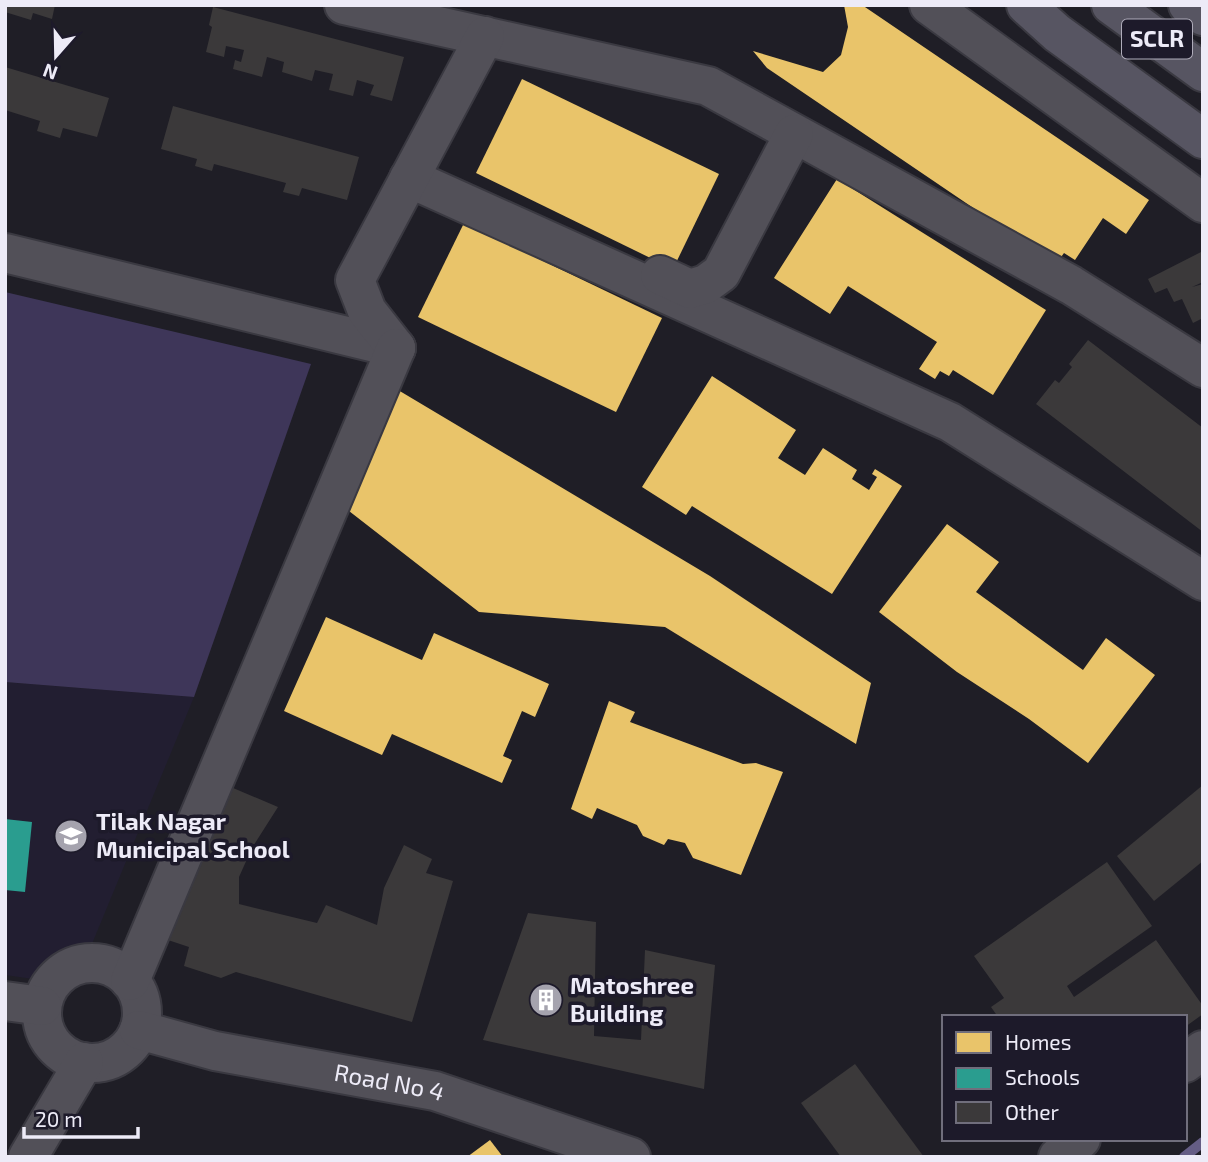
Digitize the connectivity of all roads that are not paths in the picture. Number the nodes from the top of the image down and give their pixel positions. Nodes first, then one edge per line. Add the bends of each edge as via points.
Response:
1 (344, 5) edge
2 (929, 5) edge
3 (1026, 5) edge
4 (1111, 5) edge
5 (1188, 5) edge
6 (1203, 16) edge
7 (485, 36) junction
8 (1203, 72) edge
9 (794, 134) junction
10 (1203, 139) edge
11 (413, 172) junction
12 (1203, 203) edge
13 (5, 253) edge
14 (396, 348) junction
15 (1203, 368) edge
16 (1203, 581) edge
17 (130, 981) junction
18 (24, 1004) edge
19 (139, 1030) junction
20 (1203, 1050) edge
21 (84, 1062) junction
22 (1187, 1062) edge
23 (1079, 1141) edge
24 (29, 1157) edge
25 (631, 1157) edge
26 (1058, 1157) edge

1 - 7 street
2 - 12 street
3 - 10 highway via 1057,33
4 - 8 highway, SCLR
5 - 6 highway, SCLR
7 - 9 street via 708,86
7 - 11 street
9 - 11 street via 721,273 690,289
9 - 15 street via 1071,285
11 - 14 street via 355,280 367,311
11 - 16 street via 950,422
13 - 14 street
14 - 17 street
17 - 18 street via 117,970 83,964 68,969 47,991
17 - 19 street via 142,1012
18 - 21 street via 43,1022 57,1049
19 - 21 street via 118,1056
19 - 25 street, Road No 4 via 215,1051 435,1091
20 - 22 street
21 - 24 street
23 - 26 street

